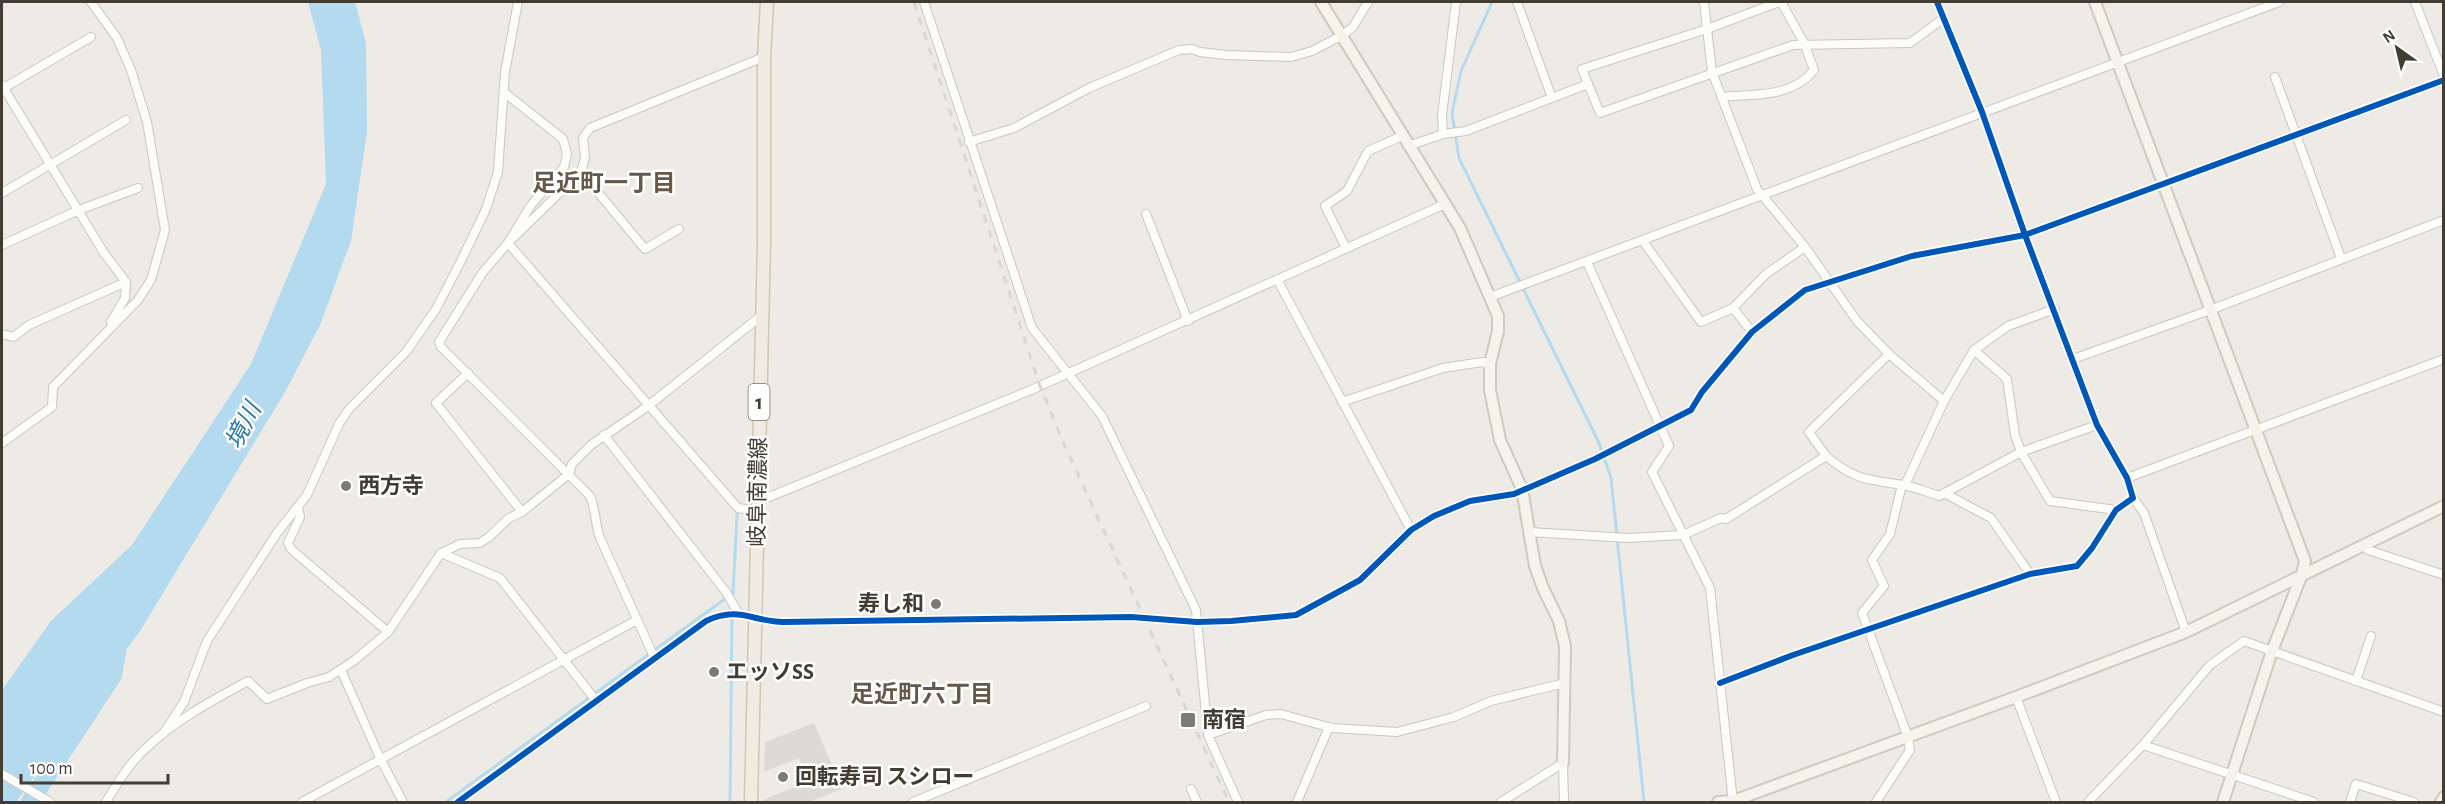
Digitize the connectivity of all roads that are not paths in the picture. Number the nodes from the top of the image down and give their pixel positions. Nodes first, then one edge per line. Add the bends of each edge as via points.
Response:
1 (91, 2) edge
2 (518, 2) edge
3 (767, 2) edge
4 (924, 2) edge
5 (1321, 2) edge
6 (1368, 2) edge
7 (1456, 2) edge
8 (1516, 2) edge
9 (1704, 2) edge
10 (1780, 2) edge
11 (1937, 2) edge
12 (2095, 2) edge
13 (2279, 2) edge
14 (2415, 2) edge
15 (1944, 18) junction
16 (1707, 29) junction
17 (1341, 36) junction
18 (91, 37) dead end
19 (1804, 43) junction
20 (764, 57) junction
21 (2117, 62) junction
22 (1712, 72) junction
23 (2275, 77) dead end
24 (2444, 78) edge
25 (1588, 84) junction
26 (2, 87) edge
27 (505, 93) junction
28 (1721, 97) junction
29 (1552, 98) junction
30 (1982, 112) junction
31 (126, 120) dead end
32 (1443, 134) junction
33 (2297, 134) junction
34 (1402, 136) junction
35 (969, 142) junction
36 (1408, 146) junction
37 (51, 164) junction
38 (581, 172) junction
39 (2164, 185) junction
40 (138, 188) dead end
41 (2, 193) edge
42 (1763, 196) junction
43 (1444, 204) junction
44 (79, 210) junction
45 (1146, 214) dead end
46 (2444, 220) edge
47 (679, 229) dead end
48 (2025, 235) junction
49 (1642, 241) junction
50 (508, 243) junction
51 (2, 245) edge
52 (1805, 247) junction
53 (1346, 248) junction
54 (2341, 258) junction
55 (1587, 262) junction
56 (1278, 280) junction
57 (126, 282) junction
58 (1831, 283) junction
59 (1490, 297) junction
60 (1733, 308) junction
61 (2055, 309) junction
62 (2211, 310) junction
63 (761, 316) junction
64 (1188, 321) junction
65 (106, 331) junction
66 (1752, 332) junction
67 (2, 334) edge
68 (1974, 350) junction
69 (1889, 354) junction
70 (2073, 359) junction
71 (2444, 359) edge
72 (1490, 364) junction
73 (468, 373) junction
74 (1068, 374) junction
75 (1944, 401) junction
76 (1342, 402) junction
77 (648, 406) junction
78 (1661, 425) junction
79 (2097, 425) junction
80 (2255, 429) junction
81 (604, 435) junction
82 (2, 443) edge
83 (2021, 452) junction
84 (1826, 456) junction
85 (569, 474) junction
86 (2127, 478) junction
87 (1904, 485) junction
88 (1522, 489) junction
89 (1944, 493) junction
90 (758, 497) junction
91 (2133, 498) junction
92 (2444, 506) edge
93 (298, 507) junction
94 (2116, 510) junction
95 (757, 511) junction
96 (522, 512) junction
97 (1411, 530) junction
98 (1529, 532) junction
99 (1683, 535) junction
100 (2364, 545) junction
101 (441, 553) junction
102 (2030, 574) junction
103 (2302, 574) junction
104 (2444, 575) edge
105 (738, 613) junction
106 (755, 617) junction
107 (637, 620) junction
108 (1197, 622) junction
109 (1867, 629) junction
110 (388, 632) junction
111 (2186, 632) junction
112 (2372, 636) dead end
113 (2272, 651) junction
114 (655, 659) junction
115 (566, 660) junction
116 (341, 670) junction
117 (2356, 681) junction
118 (1565, 683) junction
119 (1720, 683) junction
120 (2016, 697) junction
121 (597, 702) junction
122 (1146, 706) dead end
123 (2444, 712) edge
124 (1329, 727) junction
125 (162, 735) junction
126 (1208, 735) junction
127 (1908, 737) junction
128 (2143, 745) junction
129 (380, 758) junction
130 (1563, 763) junction
131 (2, 774) edge
132 (2232, 774) junction
133 (1191, 789) dead end
134 (2444, 796) edge
135 (934, 799) edge
136 (50, 802) edge
137 (106, 802) edge
138 (302, 802) edge
139 (403, 802) edge
140 (458, 802) edge
141 (751, 802) edge
142 (913, 802) edge
143 (1197, 802) edge
144 (1238, 802) edge
145 (1297, 802) edge
146 (1501, 802) edge
147 (1564, 802) edge
148 (1718, 802) edge
149 (1733, 802) edge
150 (1876, 802) edge
151 (2056, 802) edge
152 (2088, 802) edge
153 (2223, 802) edge
154 (2314, 802) edge
155 (2350, 802) edge
156 (2414, 802) edge
157 (2441, 802) edge

1 - 65 street via 117,38 131,70 147,122 165,230 151,280 138,300
2 - 27 street
3 - 20 main road, 岐阜南濃線 / 1
4 - 35 street
5 - 17 street
6 - 17 street via 1353,27
7 - 32 street
8 - 29 street
9 - 16 street
10 - 16 street
10 - 19 street
11 - 15 street
12 - 21 street
13 - 21 street
14 - 24 street
15 - 19 street via 1910,44
15 - 30 street
16 - 22 street
16 - 25 street via 1582,69
17 - 34 street
17 - 35 street via 1291,57 1179,50 1089,88 1014,128
18 - 26 street
19 - 22 street
19 - 28 street via 1814,70 1806,80 1782,92
20 - 38 street via 590,128 583,138 585,158
20 - 63 main road, 岐阜南濃線 / 1
21 - 30 street
21 - 39 street
22 - 25 street via 1600,113
22 - 28 street
23 - 33 street
24 - 33 street
25 - 29 street
26 - 37 street
27 - 50 street via 563,139 567,154 564,167 531,205
27 - 93 street via 498,172 486,209 461,261 436,309 406,352 339,424
28 - 42 street
29 - 32 street via 1466,131
30 - 42 street
30 - 48 street
31 - 37 street
32 - 36 street
33 - 39 street
33 - 54 street
34 - 36 street
34 - 53 street via 1368,151 1347,191 1325,206
35 - 74 street via 1032,328
36 - 43 street
37 - 41 street
37 - 44 street
38 - 47 street via 645,249
38 - 50 street
39 - 48 street
39 - 62 street
40 - 44 street
42 - 49 street
42 - 52 street
43 - 53 street
43 - 59 street via 1460,228
44 - 51 street
44 - 57 street
45 - 64 street
46 - 54 street
48 - 58 street via 1911,256
48 - 61 street
49 - 55 street
49 - 60 street via 1701,322
50 - 73 street via 483,272 439,342
50 - 77 street
52 - 58 street
52 - 60 street via 1766,273
53 - 56 street
54 - 62 street
55 - 59 street
55 - 78 street
56 - 64 street
56 - 76 street
57 - 65 street via 125,298
57 - 67 street via 29,325 13,337
58 - 66 street via 1805,290
58 - 69 street via 1857,321
59 - 72 street via 1498,316
60 - 66 street
61 - 68 street via 2008,326
61 - 70 street
62 - 70 street
62 - 80 street
63 - 77 street
63 - 90 main road, 岐阜南濃線 / 1
64 - 74 street
65 - 82 street via 53,387 52,407
66 - 78 street via 1691,410
68 - 75 street
68 - 83 street via 2007,379 2010,411
69 - 75 street
69 - 84 street via 1809,432
70 - 79 street
71 - 80 street
72 - 76 street via 1443,368
72 - 88 street via 1490,390 1498,432
73 - 85 street
73 - 96 street via 436,403
74 - 90 street via 769,497
74 - 108 street via 1102,416 1196,610
75 - 87 street
76 - 97 street
77 - 81 street
77 - 95 street via 738,508
78 - 88 street via 1595,459
78 - 99 street via 1669,446 1652,472
79 - 83 street
79 - 86 street
80 - 86 street
80 - 103 street via 2305,561
81 - 85 street via 572,464
81 - 105 street
83 - 89 street
83 - 94 street via 2050,501
84 - 87 street via 1867,481
84 - 99 street via 1726,519
85 - 96 street
85 - 107 street via 595,506 594,522
86 - 91 street
87 - 89 street via 1939,496
87 - 109 street via 1890,534 1872,560 1884,586 1862,613
88 - 97 street via 1514,494 1470,501
88 - 98 street
89 - 102 street via 1991,518
90 - 95 main road, 岐阜南濃線 / 1
91 - 94 street
91 - 111 street via 2144,513
92 - 100 street
93 - 110 street via 300,517 288,543 291,549
93 - 125 street via 207,641 184,702
94 - 102 street via 2077,566
95 - 106 main road, 岐阜南濃線 / 1
96 - 101 street via 480,543 460,544
97 - 108 street via 1360,580 1296,615
98 - 99 street via 1628,538
98 - 118 street via 1535,566 1559,621 1565,646
99 - 119 street via 1710,588
100 - 103 street
100 - 104 street via 2368,550
101 - 110 street
101 - 115 street via 500,578
102 - 109 street
103 - 111 street
103 - 113 street
105 - 106 street
105 - 114 street via 706,621
106 - 108 street via 783,622 1131,617
106 - 141 main road, 岐阜南濃線 / 1
107 - 114 street
107 - 115 street
108 - 126 street
109 - 119 street
109 - 127 street
110 - 116 street
111 - 120 street
112 - 117 street
113 - 117 street
113 - 128 street via 2244,641 2210,665
113 - 132 street
114 - 121 street
115 - 121 street
115 - 129 street
116 - 125 street via 267,699 248,681 201,706
116 - 129 street
117 - 123 street
118 - 124 street via 1491,701 1454,717 1397,732
118 - 130 street
119 - 149 street
120 - 127 street
120 - 151 street
121 - 140 street
122 - 135 street
124 - 126 street via 1281,714 1266,715
124 - 145 street
125 - 137 street via 127,770
126 - 144 street
127 - 149 street
127 - 150 street via 1910,750
128 - 132 street
128 - 152 street
129 - 138 street
129 - 139 street
130 - 146 street
130 - 147 street
131 - 136 street
132 - 153 street
132 - 154 street
133 - 143 street
134 - 157 street
135 - 142 street
148 - 149 street
155 - 156 street via 2356,784

